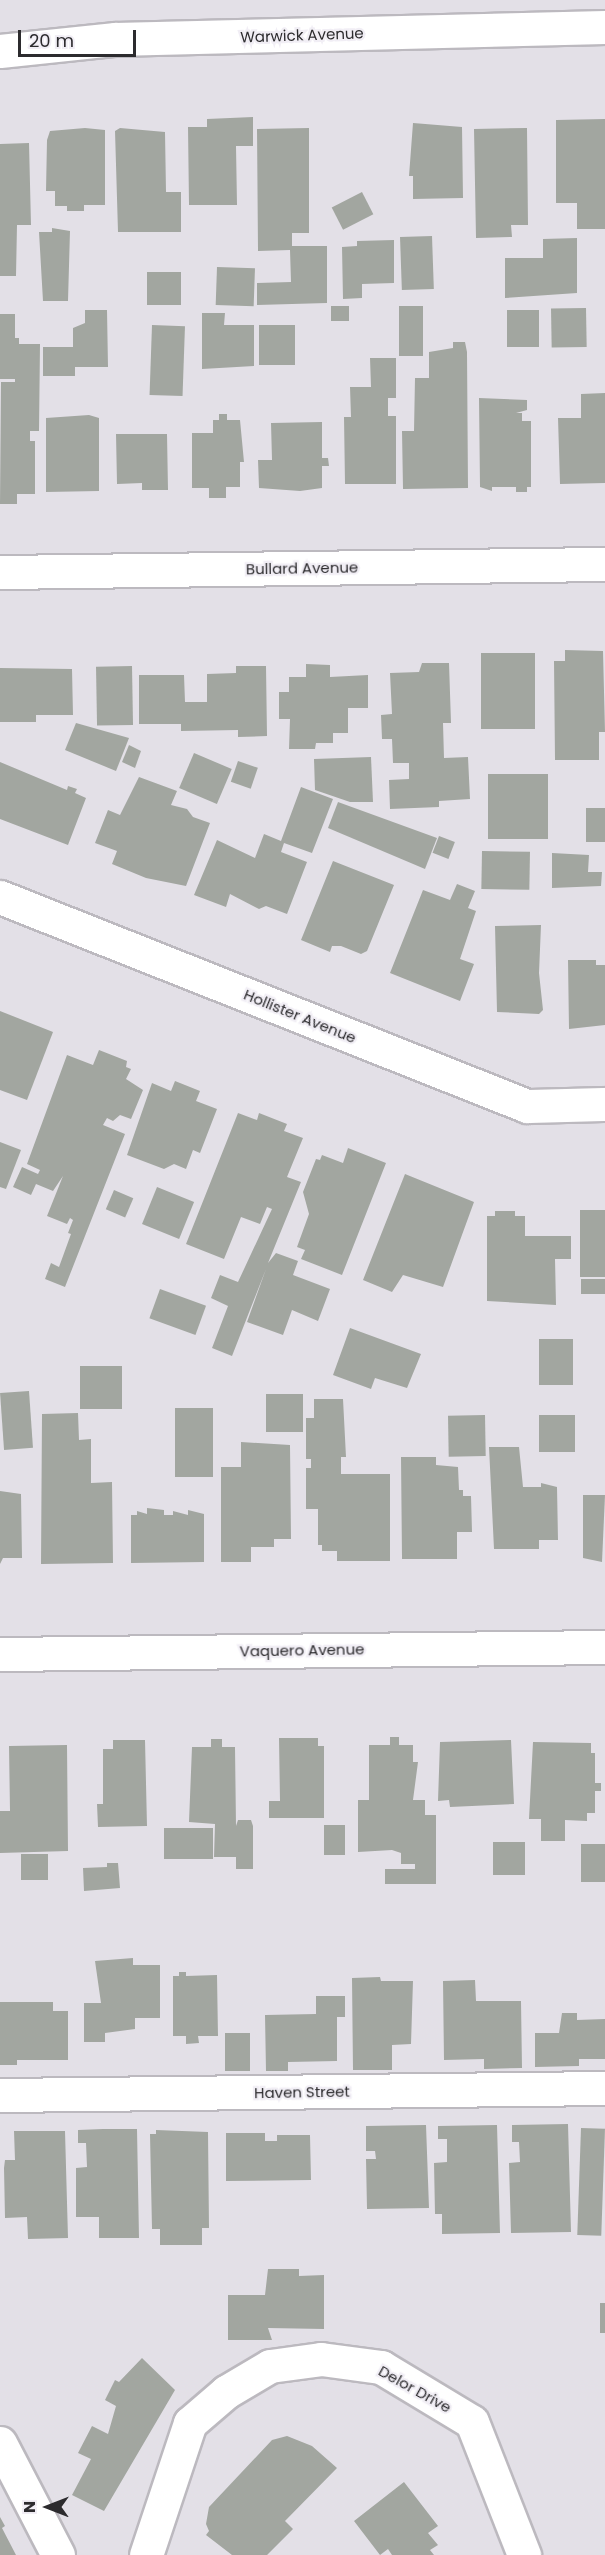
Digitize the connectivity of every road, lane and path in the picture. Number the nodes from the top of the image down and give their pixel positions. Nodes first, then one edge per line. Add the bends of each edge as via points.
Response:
1 (605, 27) edge
2 (0, 51) edge
3 (605, 564) edge
4 (0, 572) edge
5 (0, 897) edge
6 (605, 1104) edge
7 (605, 1647) edge
8 (0, 1654) edge
9 (605, 2088) edge
10 (0, 2096) edge
11 (0, 2443) edge
12 (58, 2555) edge
13 (146, 2555) edge
14 (524, 2555) edge

1 - 2 street, Warwick Avenue via 115,39
3 - 4 street, Bullard Avenue
5 - 6 street, Hollister Avenue via 527,1106
7 - 8 street, Vaquero Avenue
9 - 10 street, Haven Street
11 - 12 street
13 - 14 street, Delor Drive via 190,2423 226,2391 270,2366 321,2359 381,2367 472,2421

